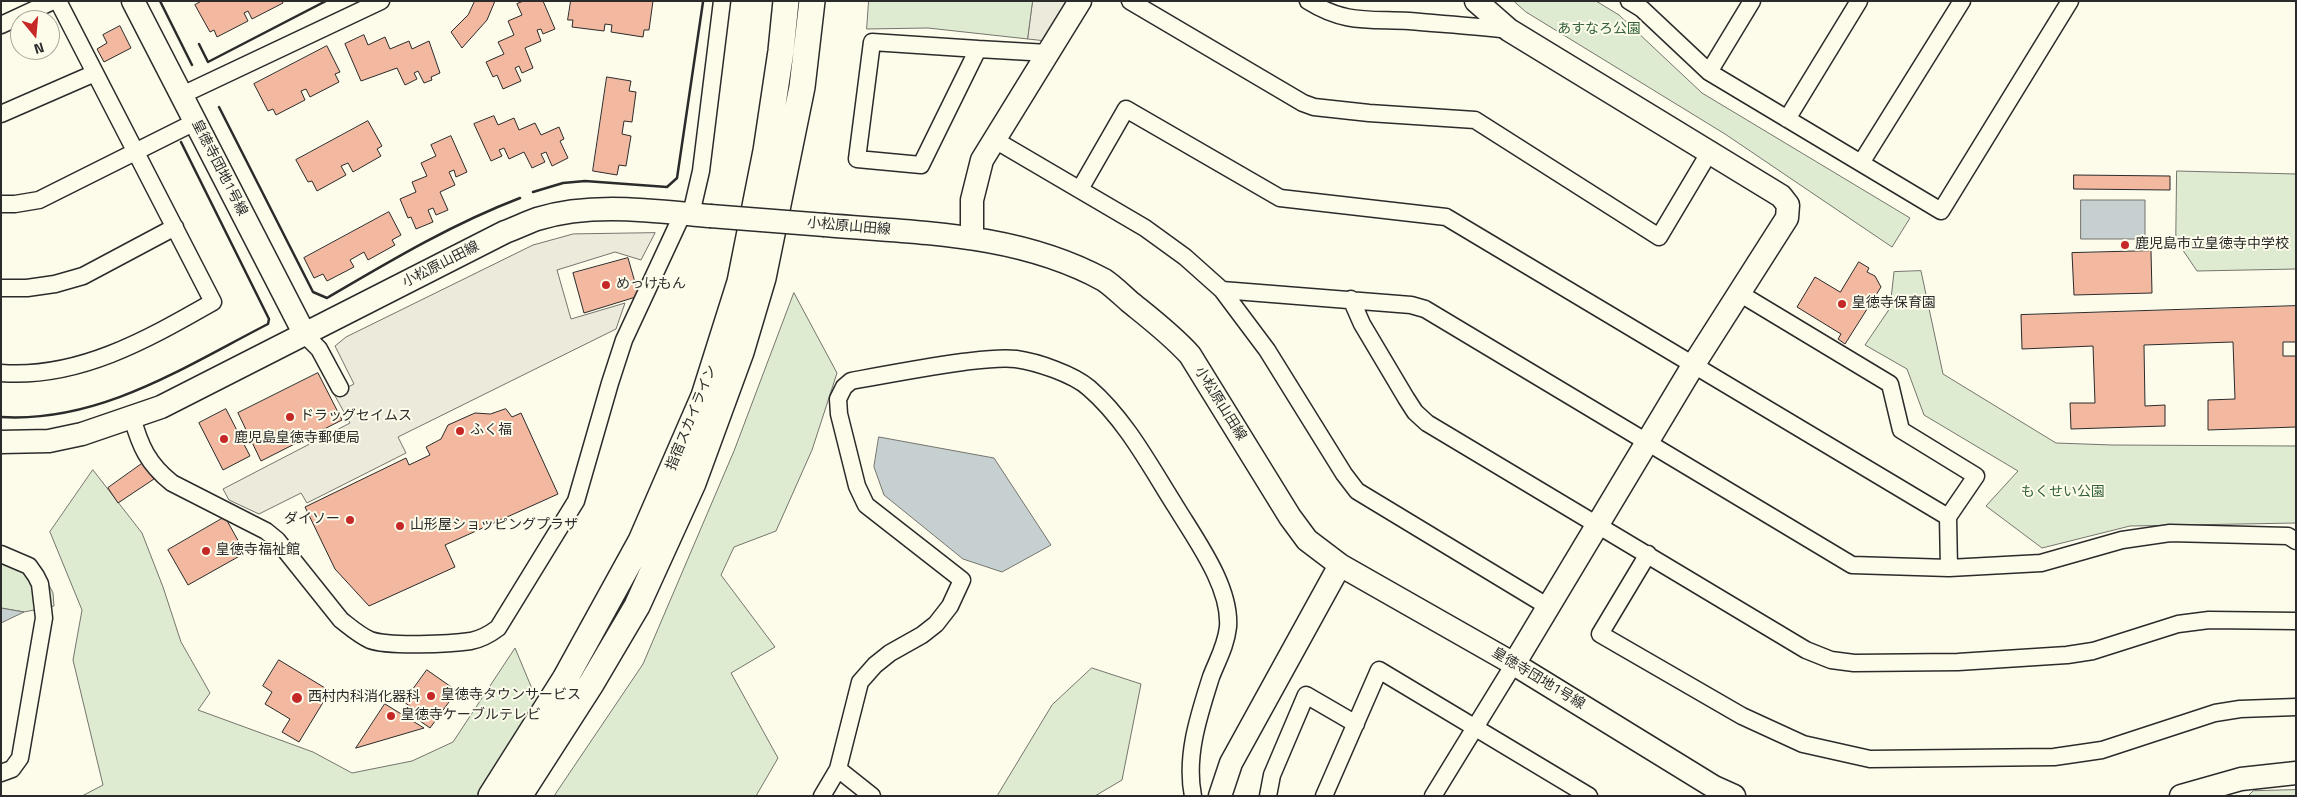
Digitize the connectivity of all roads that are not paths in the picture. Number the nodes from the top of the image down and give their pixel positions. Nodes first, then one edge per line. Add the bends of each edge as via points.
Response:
1 (53, 1) edge
2 (58, 1) edge
3 (134, 1) edge
4 (382, 1) edge
5 (722, 1) edge
6 (786, 1) edge
7 (812, 1) edge
8 (1080, 1) edge
9 (1130, 1) edge
10 (1308, 1) edge
11 (1476, 1) edge
12 (1752, 1) edge
13 (1859, 1) edge
14 (1962, 1) edge
15 (2070, 1) edge
16 (1639, 4) edge
17 (1, 25) edge
18 (1509, 30) junction
19 (978, 49) junction
20 (1048, 53) junction
21 (1709, 72) junction
22 (96, 73) junction
23 (182, 95) junction
24 (1, 114) edge
25 (1786, 119) junction
26 (196, 122) junction
27 (995, 140) junction
28 (136, 152) junction
29 (1709, 153) junction
30 (1861, 163) junction
31 (1080, 189) junction
32 (1, 204) edge
33 (694, 214) junction
34 (175, 227) junction
35 (972, 238) junction
36 (1, 288) edge
37 (1222, 290) junction
38 (1740, 293) junction
39 (1351, 299) junction
40 (305, 335) junction
41 (1694, 364) junction
42 (1, 373) edge
43 (340, 388) dead end
44 (132, 417) junction
45 (1, 442) edge
46 (1646, 444) junction
47 (1948, 518) junction
48 (1596, 525) junction
49 (2296, 541) edge
50 (1, 554) edge
51 (1648, 554) junction
52 (1340, 565) junction
53 (1949, 568) junction
54 (1547, 606) junction
55 (2296, 621) edge
56 (1514, 664) junction
57 (2296, 707) edge
58 (1356, 724) junction
59 (1475, 727) junction
60 (838, 769) junction
61 (1, 773) edge
62 (2296, 773) edge
63 (491, 796) edge
64 (519, 796) edge
65 (822, 796) edge
66 (872, 796) edge
67 (1192, 796) edge
68 (1220, 796) edge
69 (1268, 796) edge
70 (1324, 796) edge
71 (1433, 796) edge
72 (1589, 796) edge
73 (1734, 796) edge
74 (2182, 796) edge

1 - 17 street
2 - 22 street
3 - 23 street, 皇徳寺団地1号線
4 - 23 street
5 - 33 street
6 - 63 main road, 指宿スカイライン via 767,142 740,282 704,396 641,541 565,679
7 - 64 main road, 指宿スカイライン via 802,87 763,278 741,352 693,483 637,606
8 - 20 street
9 - 29 street via 1309,105 1369,113 1475,120 1659,237
10 - 18 street via 1322,10 1350,19
11 - 18 street
12 - 21 street
13 - 25 street
14 - 30 street
15 - 30 street via 1941,211
16 - 21 street
18 - 29 street
19 - 19 street via 921,165 857,159 872,42
19 - 20 street
20 - 27 street
21 - 25 street
22 - 24 street
22 - 28 street
23 - 26 street, 皇徳寺団地1号線
25 - 30 street
26 - 28 street
26 - 40 street, 皇徳寺団地1号線
27 - 31 street
27 - 35 street via 982,160 976,180 972,200
28 - 32 street via 39,200
28 - 34 street
29 - 38 street via 1781,196 1788,205 1787,218
31 - 37 street via 1179,252
31 - 41 street via 1126,109 1280,198 1446,217
33 - 35 street, 小松原山田線, bridge
33 - 40 street, 小松原山田線 via 636,209 596,210 538,219 505,232
33 - 44 street via 624,340 576,501 498,628 487,636 471,641 389,645 354,631 266,531 172,483 158,472 140,446
34 - 36 street via 83,276 55,284
34 - 42 street via 213,302 114,354 40,372
35 - 52 street, 小松原山田線 via 1010,244 1046,255 1106,281 1177,341 1190,356 1290,517 1307,540
37 - 39 street
37 - 54 street via 1267,350 1357,491
38 - 41 street
38 - 47 street via 1890,384 1901,430 1976,476
39 - 46 street via 1425,309
39 - 48 street via 1362,324 1414,412
40 - 43 street via 319,349
40 - 44 street, 小松原山田線 via 161,407
41 - 46 street
41 - 47 street
44 - 45 street, 小松原山田線 via 49,441
46 - 48 street
46 - 53 street via 1852,565
47 - 53 street
48 - 51 street
48 - 54 street
49 - 53 street via 2288,536 2170,533 2122,540 2041,563
50 - 61 street via 29,566 36,576 44,618 20,758 12,770
51 - 55 street via 1806,650 1831,660 1958,662 2067,655 2178,624 2209,620
51 - 57 street via 1600,634 1742,716 1804,744 1870,760 2054,757 2102,750 2215,712
52 - 56 street, 皇徳寺団地1号線
52 - 68 street via 1231,763
54 - 56 street
56 - 59 street
56 - 73 street, 皇徳寺団地1号線 via 1714,787
58 - 59 street via 1379,670
58 - 69 street via 1306,695 1272,775
58 - 70 street
59 - 71 street
59 - 72 street
60 - 65 street
60 - 66 street
60 - 67 street via 860,682 874,665 936,624 950,606 962,580 866,504 854,476 838,399 851,381 944,365 1016,359 1058,371 1088,387 1113,412 1180,513 1219,582 1228,626 1192,748
62 - 74 street via 2241,779

